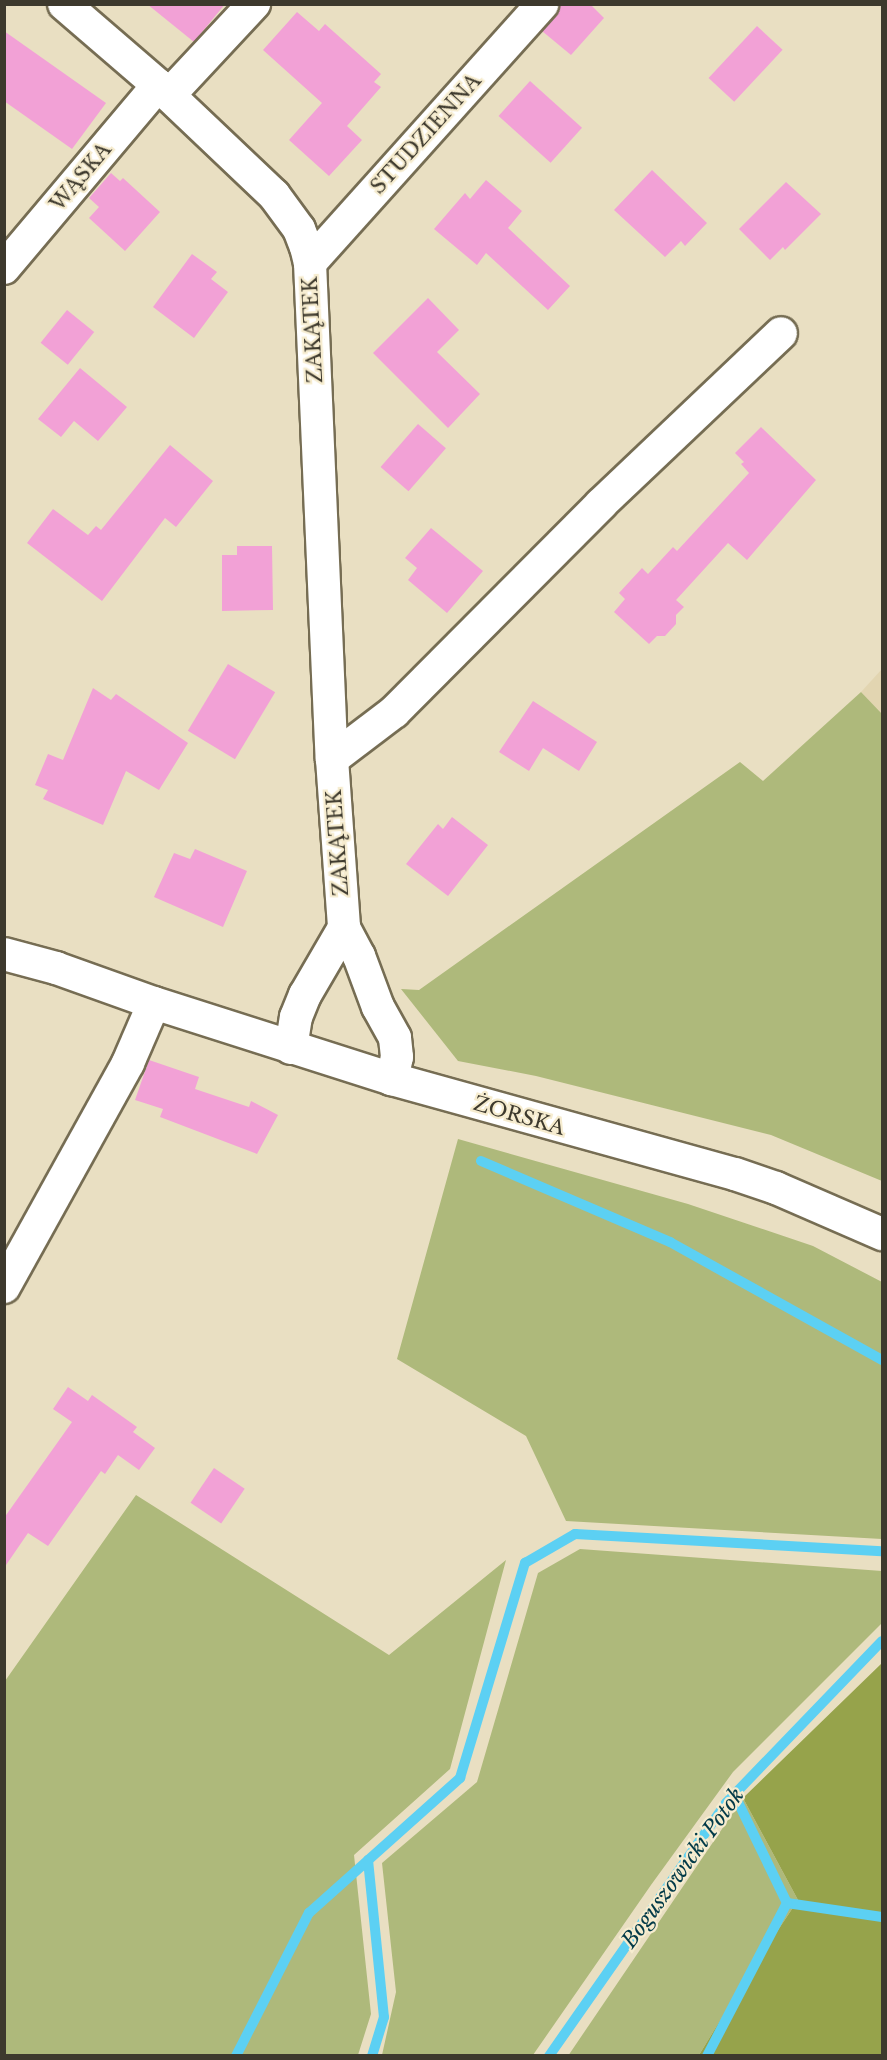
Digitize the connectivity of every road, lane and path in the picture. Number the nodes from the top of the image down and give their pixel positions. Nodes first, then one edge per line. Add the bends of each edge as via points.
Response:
1 (64, 4) edge
2 (254, 4) edge
3 (543, 4) edge
4 (163, 90) junction
5 (310, 263) junction
6 (4, 268) edge
7 (781, 333) dead end
8 (332, 759) junction
9 (344, 928) junction
10 (4, 954) edge
11 (154, 1003) junction
12 (291, 1047) junction
13 (392, 1080) junction
14 (882, 1234) edge
15 (4, 1287) edge

1 - 4 street, ZAKĄTEK
2 - 4 street, WĄSKA
3 - 5 street, STUDZIENNA
4 - 5 street, ZAKĄTEK via 274,195 299,229
4 - 6 street, WĄSKA
5 - 8 street, ZAKĄTEK
7 - 8 street via 601,504 394,712
8 - 9 street, ZAKĄTEK
9 - 12 street via 305,995
9 - 13 street, ZAKĄTEK via 395,1038 397,1057
10 - 11 street, ŻORSKA
11 - 12 street, ŻORSKA
11 - 15 street via 128,1063
12 - 13 street, ŻORSKA
13 - 14 street, ŻORSKA via 735,1174

